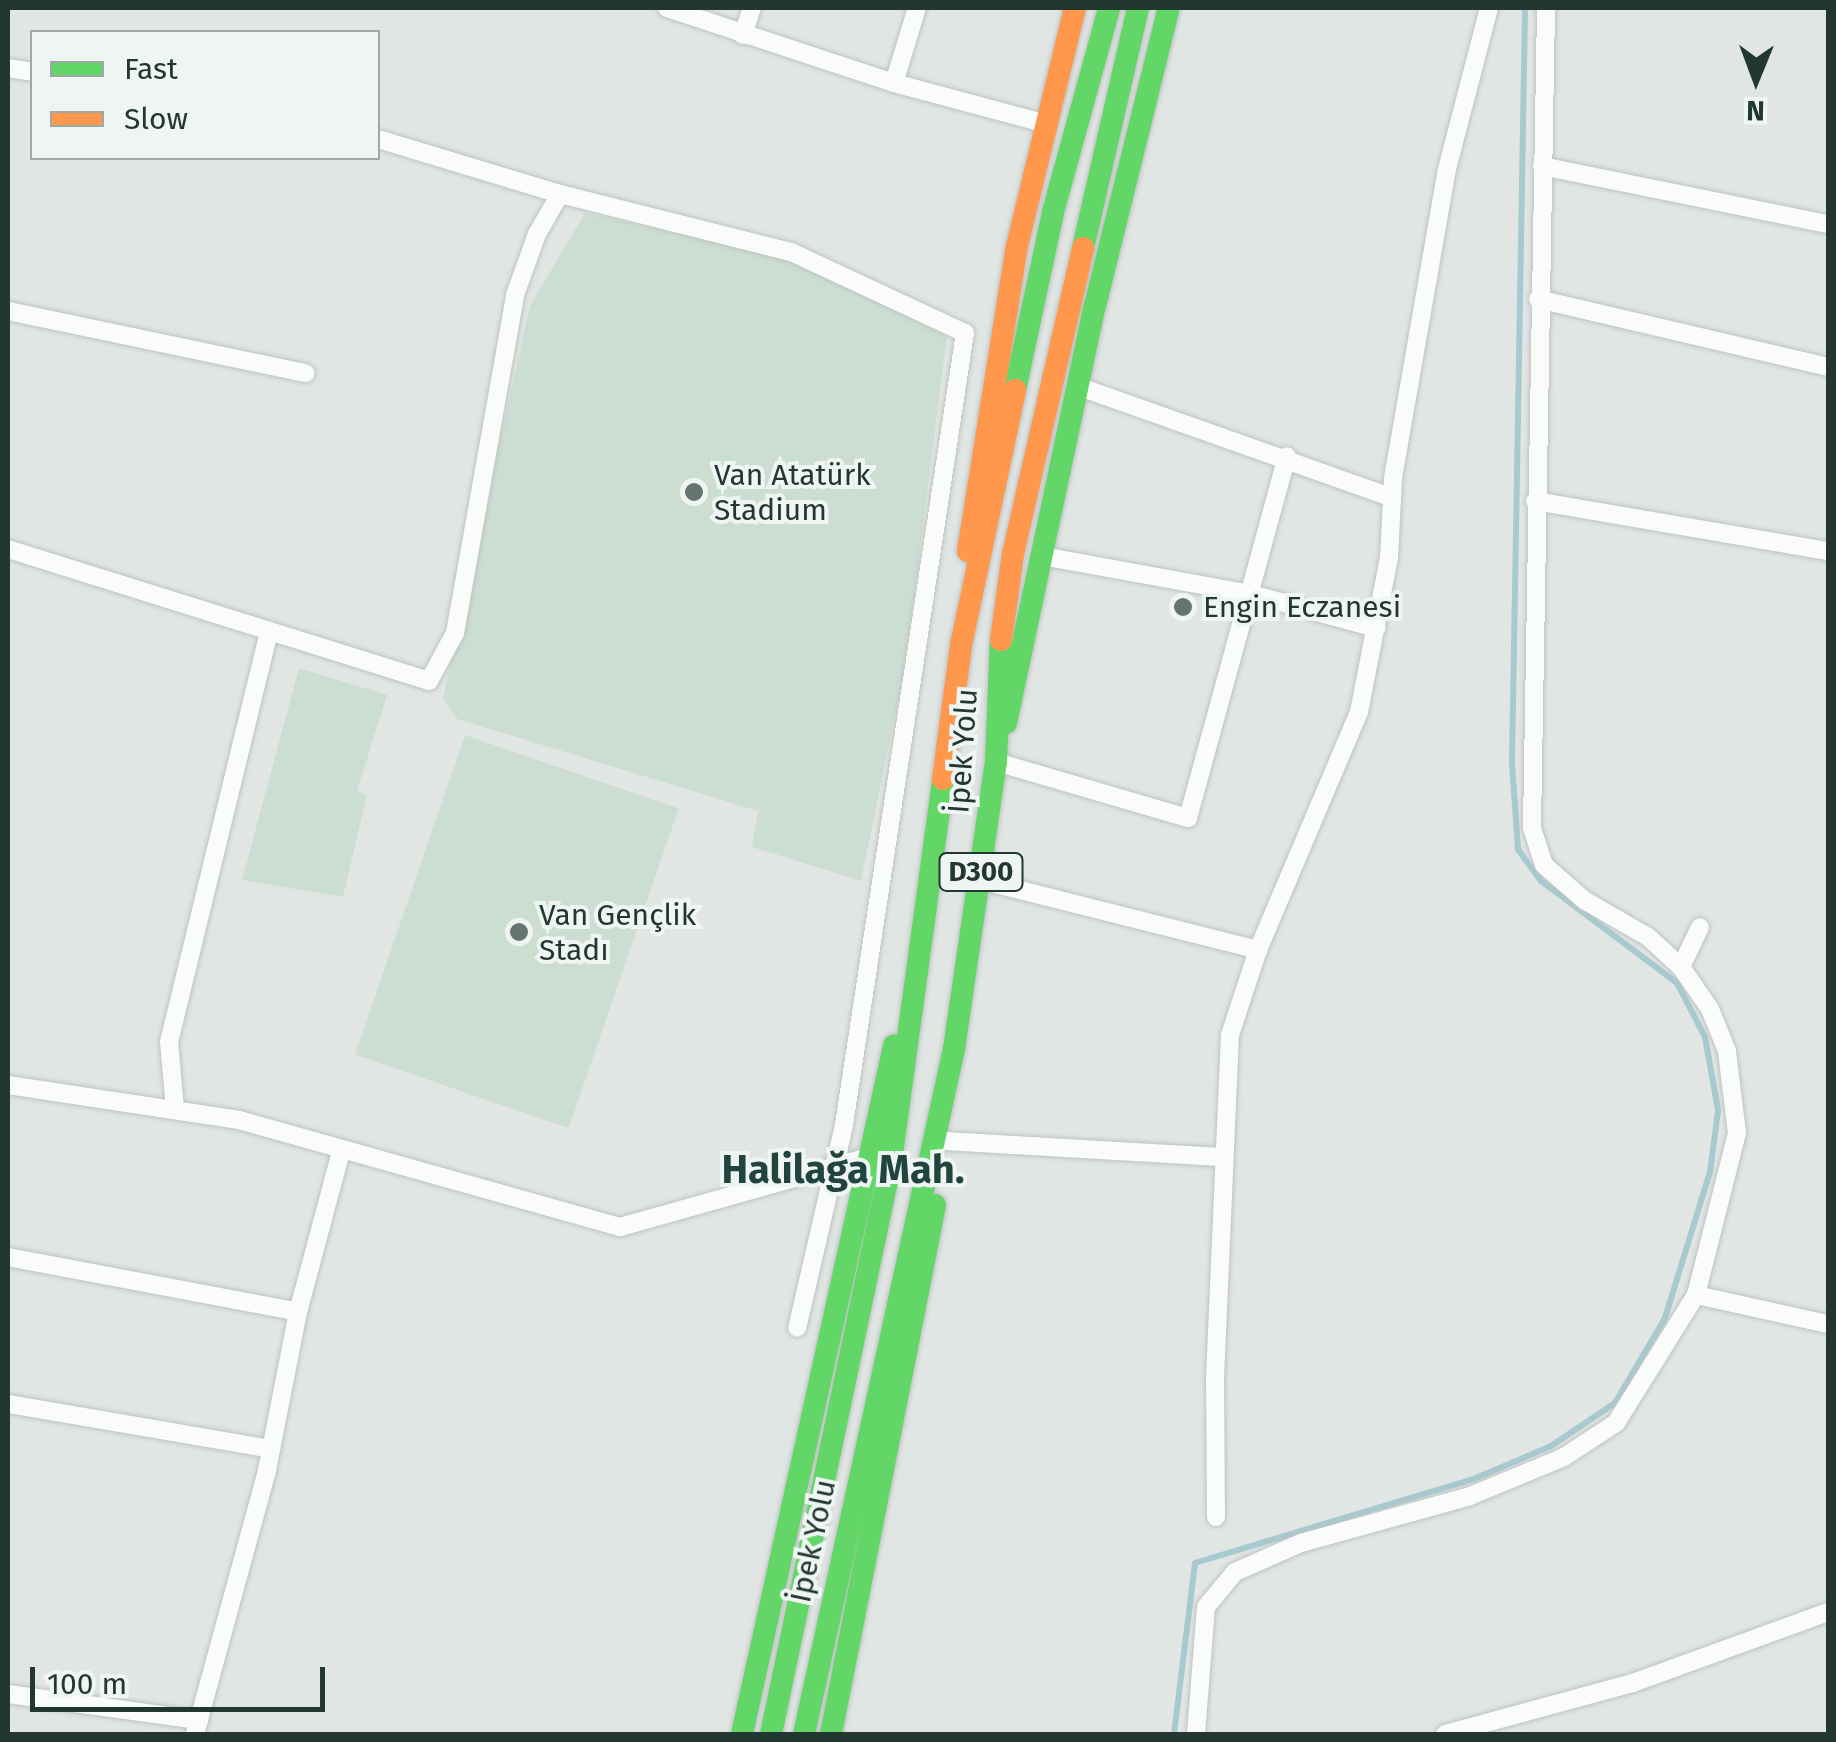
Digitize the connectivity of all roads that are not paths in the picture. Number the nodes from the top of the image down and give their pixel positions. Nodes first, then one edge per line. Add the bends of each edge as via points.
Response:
1 (667, 8) edge
2 (752, 8) edge
3 (917, 8) edge
4 (1076, 8) edge
5 (1109, 8) edge
6 (1138, 8) edge
7 (1169, 8) edge
8 (1490, 8) edge
9 (1546, 8) edge
10 (743, 36) junction
11 (894, 83) junction
12 (1047, 124) junction
13 (380, 140) edge
14 (1542, 166) junction
15 (560, 194) junction
16 (1828, 224) edge
17 (1538, 299) junction
18 (8, 310) edge
19 (1828, 367) edge
20 (306, 373) dead end
21 (1080, 387) junction
22 (1287, 456) junction
23 (1391, 497) junction
24 (1536, 501) junction
25 (8, 548) edge
26 (1828, 550) edge
27 (1042, 556) junction
28 (1251, 594) junction
29 (1376, 628) junction
30 (269, 633) junction
31 (961, 646) junction
32 (996, 762) junction
33 (980, 880) junction
34 (1700, 927) dead end
35 (1258, 950) junction
36 (917, 954) junction
37 (1681, 967) junction
38 (954, 1048) junction
39 (8, 1085) edge
40 (175, 1108) junction
41 (945, 1141) junction
42 (341, 1152) junction
43 (1221, 1157) junction
44 (866, 1158) junction
45 (834, 1166) junction
46 (8, 1257) edge
47 (1696, 1295) junction
48 (298, 1312) junction
49 (1828, 1324) edge
50 (797, 1328) dead end
51 (8, 1404) edge
52 (271, 1449) junction
53 (1216, 1517) dead end
54 (1828, 1612) edge
55 (8, 1694) edge
56 (197, 1728) edge
57 (742, 1734) edge
58 (771, 1734) edge
59 (804, 1734) edge
60 (831, 1734) edge
61 (1196, 1734) edge
62 (1444, 1734) edge

1 - 10 street
2 - 10 street
3 - 11 street
4 - 12 main road
5 - 31 main road, İpek Yolu / D300 via 1053,212
6 - 32 main road, İpek Yolu / D300 via 1013,554 999,651
7 - 21 main road
8 - 23 street via 1446,173
9 - 14 street
10 - 11 street
11 - 12 street
12 - 31 main road via 996,350 972,498
13 - 15 street
14 - 16 street
14 - 17 street
15 - 30 street via 515,296 455,633 429,681
15 - 45 street via 791,252 965,333 920,655
17 - 19 street
17 - 24 street
18 - 20 street
21 - 22 street
21 - 27 main road
22 - 23 street
22 - 28 street
23 - 29 street
24 - 26 street
24 - 37 street via 1532,828 1544,865
25 - 30 street
27 - 28 street
27 - 32 main road
28 - 29 street
28 - 32 street via 1188,818
29 - 35 street via 1359,712
30 - 40 street via 170,1042
31 - 36 main road, İpek Yolu / D300
32 - 33 main road, İpek Yolu / D300
33 - 35 street
33 - 38 main road, İpek Yolu / D300
34 - 37 street
35 - 43 street via 1230,1035
36 - 44 main road
36 - 58 main road, İpek Yolu / D300 via 891,1161
37 - 47 street via 1727,1050 1737,1133
38 - 41 main road
38 - 59 main road, İpek Yolu / D300
39 - 40 street
40 - 42 street
41 - 43 street
41 - 60 main road
42 - 45 street via 620,1227
42 - 48 street
43 - 53 street
44 - 45 street
44 - 57 main road
45 - 50 street
46 - 48 street
47 - 49 street
47 - 61 street via 1616,1423 1564,1457 1470,1496 1302,1543 1235,1572 1206,1607
48 - 52 street
51 - 52 street
52 - 56 street
54 - 62 street via 1634,1684
55 - 56 street

